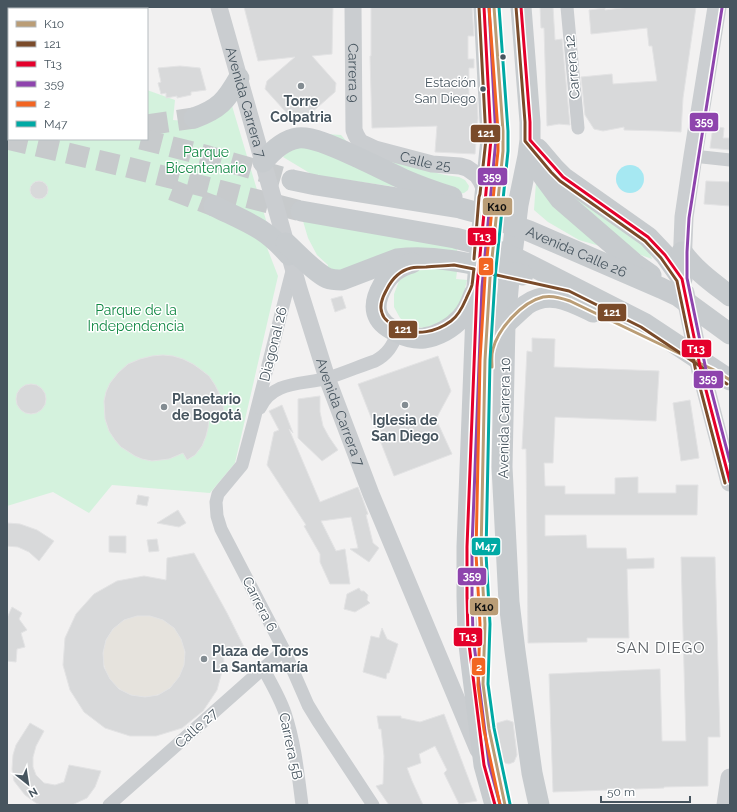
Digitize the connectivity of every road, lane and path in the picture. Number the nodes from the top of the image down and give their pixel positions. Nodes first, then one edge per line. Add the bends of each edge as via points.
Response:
1 (219, 7) edge
2 (353, 7) edge
3 (484, 7) edge
4 (522, 7) edge
5 (567, 7) edge
6 (717, 7) edge
7 (239, 78) junction
8 (194, 118) tunnel mouth
9 (578, 128) dead end
10 (358, 139) joint
11 (530, 140) junction
12 (693, 156) junction
13 (730, 160) edge
14 (264, 164) junction
15 (292, 180) tunnel mouth
16 (485, 193) junction
17 (214, 206) tunnel mouth
18 (301, 210) tunnel mouth
19 (530, 231) junction
20 (682, 252) junction
21 (289, 255) junction
22 (454, 260) junction
23 (477, 282) junction
24 (571, 286) junction
25 (680, 288) junction
26 (730, 296) edge
27 (505, 324) junction
28 (398, 333) junction
29 (730, 334) edge
30 (715, 374) edge
31 (327, 378) junction
32 (254, 420) junction
33 (242, 465) joint
34 (730, 482) edge
35 (284, 650) junction
36 (263, 668) junction
37 (484, 765) junction
38 (730, 778) edge
39 (109, 805) edge
40 (302, 805) edge
41 (373, 805) edge
42 (495, 805) edge
43 (539, 805) edge
44 (726, 805) edge

1 - 7 street, Avenida Carrera 7
2 - 10 street, Carrera 9 via 354,130
3 - 16 main road via 491,139
4 - 11 main road, Avenida Carrera 10
5 - 9 street, Carrera 12
6 - 12 main road
7 - 8 main road via 226,99 208,113
7 - 14 street, Avenida Carrera 7
10 - 16 street, Calle 25 via 375,150 432,164 467,168 477,175
11 - 25 main road via 564,177 648,237 665,255
11 - 25 main road via 543,176 560,199 634,263
11 - 27 main road, Avenida Carrera 10 via 518,205
12 - 13 street
12 - 20 main road
14 - 19 main road via 271,153 291,140 305,138 322,142 434,192 493,211
14 - 21 street, Avenida Carrera 7
15 - 19 main road, Avenida Calle 26 via 460,208
16 - 23 main road
17 - 21 main road via 261,230
18 - 24 main road, Avenida Calle 26 via 486,246 530,264
19 - 25 main road, Avenida Calle 26 via 662,288
20 - 25 main road
20 - 26 main road via 698,270
21 - 22 main road via 334,280 342,280 397,259
21 - 31 street, Avenida Carrera 7
21 - 32 street, Diagonal 26
22 - 24 main road
22 - 28 main road via 411,263 394,271 386,280 377,301 377,316 386,327
23 - 28 main road via 468,308 455,325 435,336 420,338
23 - 37 main road via 467,596 468,636
24 - 30 main road, Avenida Calle 26 via 644,323
25 - 29 main road, Avenida Calle 26
25 - 30 main road
27 - 30 main road via 537,299 560,298
27 - 43 main road, Avenida Carrera 10 via 502,468 509,602 530,758
28 - 31 street, Diagonal 26 via 382,357
30 - 34 main road
31 - 32 street, Diagonal 26 via 276,390 266,398
31 - 37 street, Avenida Carrera 7 via 371,494
32 - 33 street, Diagonal 26
33 - 35 street, Carrera 6 via 218,494 217,516 221,529
35 - 36 street, Calle 27
35 - 41 street, Carrera 6 via 308,705
36 - 39 street, Calle 27
36 - 40 street, Carrera 5B via 285,712 294,747
37 - 42 main road, Avenida Carrera 7
38 - 44 main road

